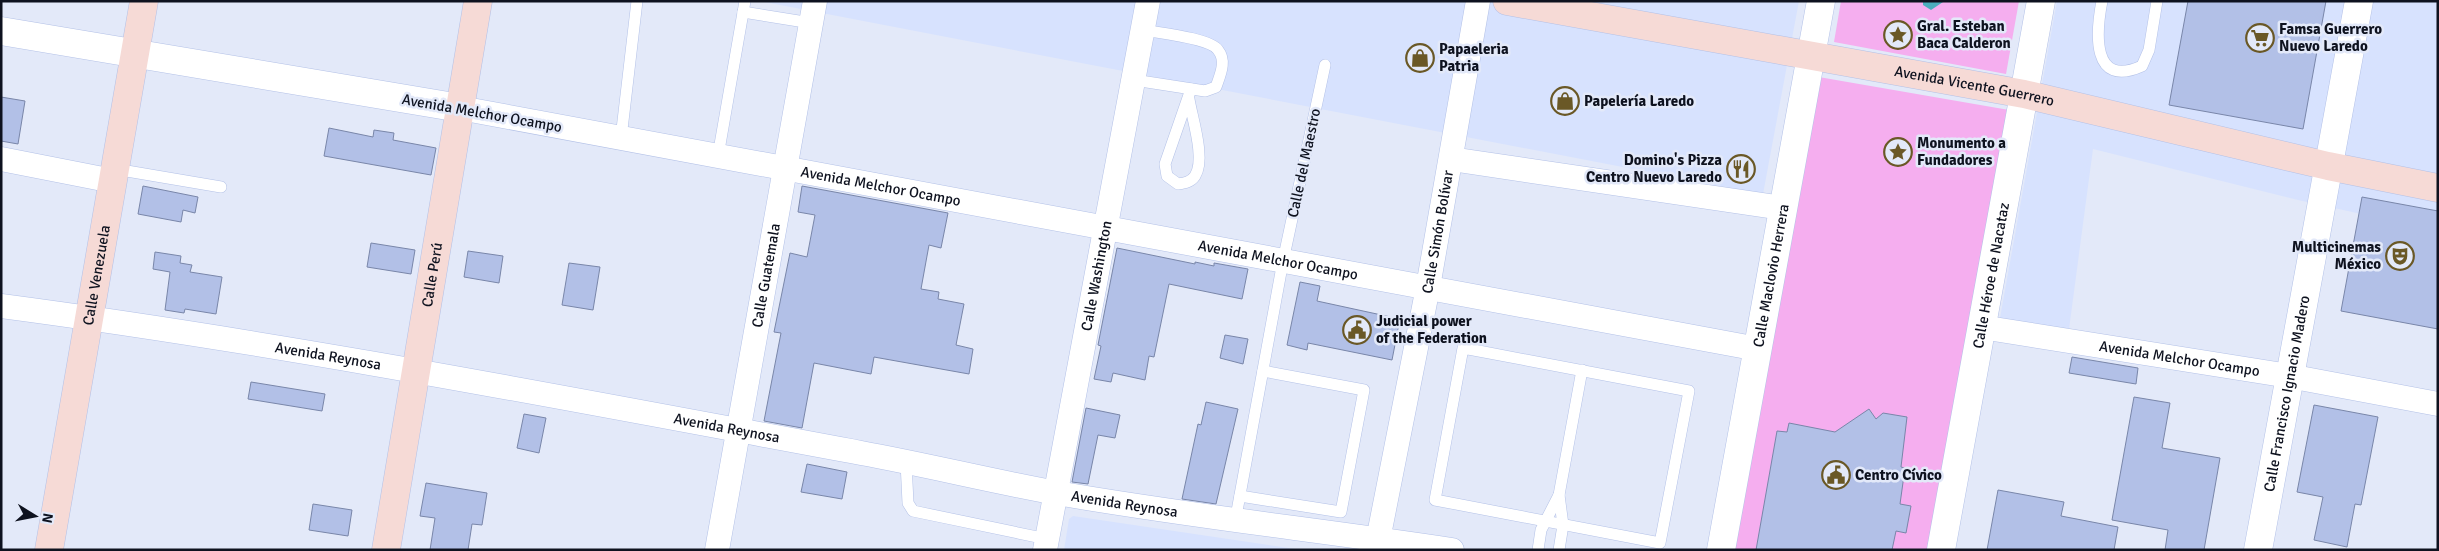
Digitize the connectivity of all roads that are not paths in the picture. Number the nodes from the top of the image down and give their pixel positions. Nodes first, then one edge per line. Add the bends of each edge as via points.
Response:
1 (144, 1) edge
2 (478, 1) edge
3 (637, 1) edge
4 (1148, 1) edge
5 (1478, 1) edge
6 (1507, 1) edge
7 (1821, 1) edge
8 (2041, 1) edge
9 (2102, 1) edge
10 (2157, 1) edge
11 (2360, 1) edge
12 (744, 7) edge
13 (813, 12) edge
14 (1143, 30) junction
15 (1, 31) edge
16 (134, 55) junction
17 (1811, 57) junction
18 (1325, 65) dead end
19 (1134, 80) junction
20 (1190, 94) junction
21 (2024, 94) junction
22 (460, 108) junction
23 (621, 138) junction
24 (718, 156) junction
25 (1451, 159) junction
26 (1, 160) edge
27 (2328, 166) junction
28 (786, 168) junction
29 (114, 175) junction
30 (221, 187) dead end
31 (2438, 188) edge
32 (1783, 208) junction
33 (1106, 228) junction
34 (1283, 261) junction
35 (1428, 288) junction
36 (1, 306) edge
37 (91, 318) junction
38 (1981, 327) junction
39 (1758, 349) junction
40 (1582, 370) junction
41 (416, 371) junction
42 (1263, 371) junction
43 (2289, 376) junction
44 (2438, 404) edge
45 (736, 431) junction
46 (906, 462) junction
47 (1055, 492) junction
48 (1560, 495) junction
49 (1240, 496) junction
50 (1545, 521) junction
51 (1235, 522) junction
52 (1563, 525) junction
53 (1046, 544) edge
54 (1377, 544) edge
55 (50, 550) edge
56 (386, 550) edge
57 (717, 550) edge
58 (1452, 550) edge
59 (1538, 550) edge
60 (1559, 550) edge
61 (1721, 550) edge
62 (1941, 550) edge
63 (2258, 550) edge

1 - 16 main road, Calle Venezuela
2 - 22 main road, Calle Perú
3 - 23 lane
4 - 14 street, Calle Washington
5 - 25 street, Calle Simón Bolívar
6 - 17 main road, Avenida Vicente Guerrero
7 - 17 street, Calle Maclovio Herrera
8 - 21 street, Calle Héroe de Nacataz
9 - 10 lane via 2097,38 2100,57 2112,69 2128,72 2142,66 2149,50
11 - 27 street, Calle Francisco Ignacio Madero
12 - 13 lane
12 - 24 lane
13 - 28 street, Calle Guatemala
14 - 19 street, Calle Washington
14 - 20 lane via 1204,42 1217,48 1222,70 1216,87
15 - 16 street, Avenida Melchor Ocampo
16 - 22 street, Avenida Melchor Ocampo
16 - 29 main road, Calle Venezuela
17 - 21 main road, Avenida Vicente Guerrero
17 - 32 street, Calle Maclovio Herrera
18 - 34 lane, Calle del Maestro
19 - 20 lane
19 - 33 street, Calle Washington
20 - 20 lane via 1200,157 1196,176 1189,182 1178,184 1167,176 1165,164
21 - 27 main road, Avenida Vicente Guerrero
21 - 38 street, Calle Héroe de Nacataz
22 - 23 street, Avenida Melchor Ocampo
22 - 41 main road, Calle Perú
23 - 24 street, Avenida Melchor Ocampo
24 - 28 street, Avenida Melchor Ocampo
25 - 32 street
25 - 35 street, Calle Simón Bolívar
26 - 29 street
27 - 31 main road, Avenida Vicente Guerrero
27 - 43 street, Calle Francisco Ignacio Madero
28 - 33 street, Avenida Melchor Ocampo
28 - 45 street, Calle Guatemala
29 - 30 lane
29 - 37 main road, Calle Venezuela
32 - 39 street, Calle Maclovio Herrera
33 - 34 street, Avenida Melchor Ocampo
33 - 47 street, Calle Washington
34 - 35 street, Avenida Melchor Ocampo
34 - 42 lane, Calle del Maestro
35 - 39 street, Avenida Melchor Ocampo
35 - 54 street, Calle Simón Bolívar
36 - 37 street, Avenida Reynosa
37 - 41 street, Avenida Reynosa
37 - 55 main road, Calle Venezuela
38 - 43 street, Avenida Melchor Ocampo
38 - 62 street, Calle Héroe de Nacataz
39 - 61 street, Calle Maclovio Herrera
40 - 48 lane
40 - 50 lane via 1463,348 1435,500
40 - 52 lane via 1689,390 1660,543
41 - 45 street, Avenida Reynosa
41 - 56 main road, Calle Perú
42 - 49 lane, Calle del Maestro
42 - 49 lane via 1364,390 1341,512
43 - 44 street, Avenida Melchor Ocampo
43 - 63 street, Calle Francisco Ignacio Madero
45 - 46 street, Avenida Reynosa
45 - 57 street, Calle Guatemala
46 - 47 street, Avenida Reynosa
46 - 53 lane via 908,503 913,511
47 - 51 street, Avenida Reynosa
47 - 53 street, Calle Washington
48 - 50 lane
48 - 52 lane
49 - 51 lane, Calle del Maestro
50 - 52 lane
50 - 59 lane
51 - 54 street, Avenida Reynosa
52 - 60 lane
54 - 58 street, Avenida Reynosa

